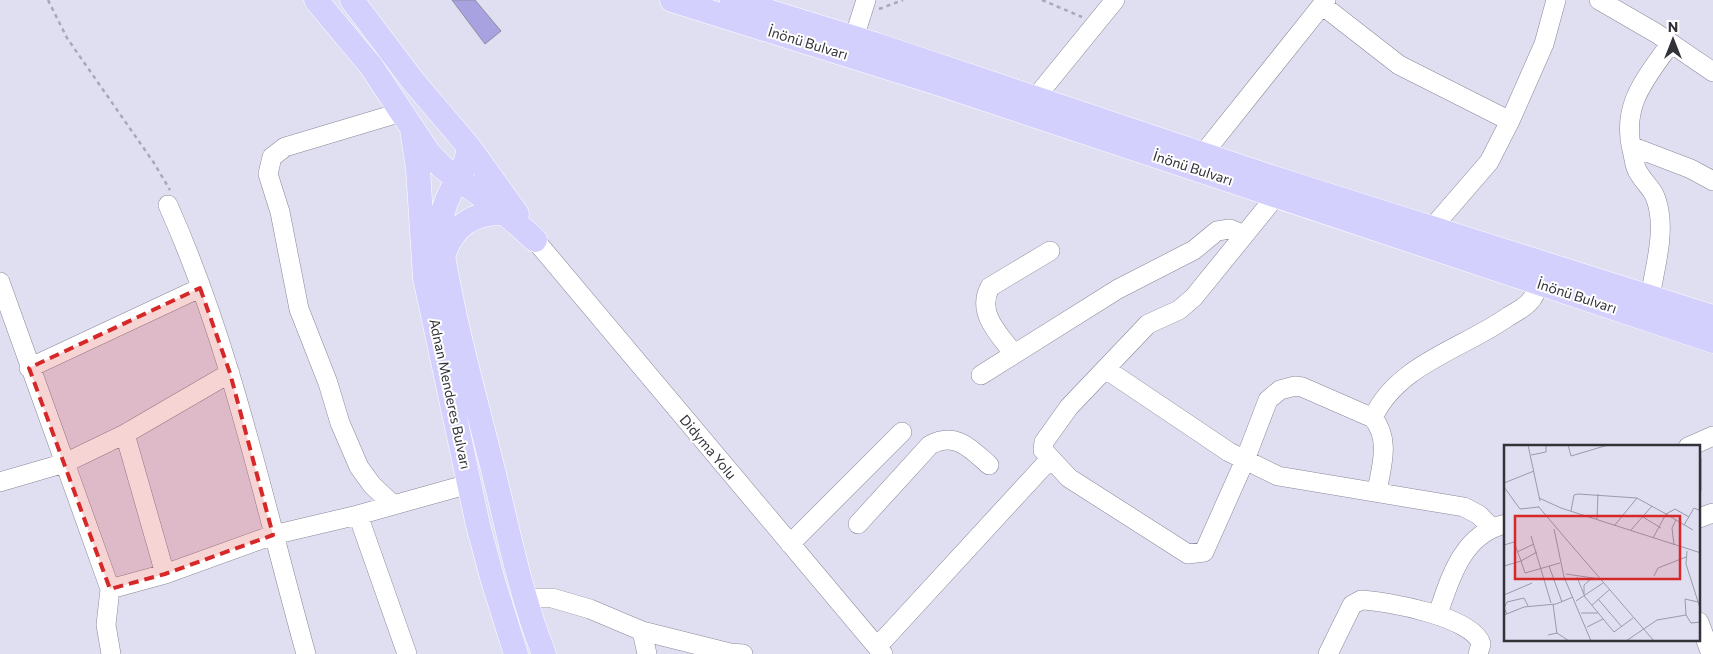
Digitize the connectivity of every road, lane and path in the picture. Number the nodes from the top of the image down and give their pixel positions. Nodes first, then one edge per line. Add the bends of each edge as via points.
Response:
1 (48, 0) edge
2 (316, 0) edge
3 (352, 0) edge
4 (672, 0) edge
5 (732, 0) edge
6 (903, 0) edge
7 (1042, 0) edge
8 (1115, 0) edge
9 (1556, 0) edge
10 (1599, 0) edge
11 (1324, 2) edge
12 (864, 8) edge
13 (1097, 23) junction
14 (854, 38) junction
15 (1670, 44) junction
16 (1713, 72) edge
17 (1036, 97) junction
18 (439, 112) junction
19 (407, 121) junction
20 (1510, 121) junction
21 (1631, 146) junction
22 (469, 147) junction
23 (1203, 154) junction
24 (456, 178) junction
25 (1713, 181) edge
26 (1276, 196) junction
27 (170, 200) joint
28 (504, 213) junction
29 (1432, 228) junction
30 (1244, 235) junction
31 (534, 240) junction
32 (1050, 251) dead end
33 (443, 258) junction
34 (0, 282) edge
35 (1539, 283) junction
36 (200, 288) junction
37 (1650, 298) junction
38 (1713, 317) edge
39 (1713, 341) edge
40 (1014, 354) junction
41 (29, 368) junction
42 (1107, 370) junction
43 (230, 373) junction
44 (981, 375) dead end
45 (1373, 418) junction
46 (902, 432) dead end
47 (125, 434) junction
48 (1713, 436) edge
49 (1690, 445) edge
50 (881, 454) junction
51 (1050, 459) junction
52 (1245, 460) junction
53 (65, 463) junction
54 (990, 465) dead end
55 (904, 474) junction
56 (0, 482) edge
57 (469, 484) junction
58 (1377, 492) junction
59 (392, 504) junction
60 (1713, 513) edge
61 (358, 515) junction
62 (1700, 518) edge
63 (858, 524) dead end
64 (1499, 526) edge
65 (273, 535) junction
66 (790, 544) junction
67 (165, 574) junction
68 (110, 589) junction
69 (526, 598) junction
70 (1438, 614) junction
71 (1700, 625) edge
72 (642, 630) junction
73 (881, 652) edge
74 (111, 654) edge
75 (306, 654) edge
76 (406, 654) edge
77 (516, 654) edge
78 (544, 654) edge
79 (647, 654) edge
80 (743, 654) edge
81 (1328, 654) edge
82 (1478, 654) edge
83 (1711, 654) edge

1 - 27 path via 67,38 154,163
2 - 19 main road via 371,66
3 - 18 main road
4 - 26 main road, İnönü Bulvarı via 936,83
5 - 14 main road, İnönü Bulvarı
6 - 12 path
7 - 13 path
8 - 13 street
9 - 20 street via 1544,44
10 - 15 street
11 - 20 street via 1399,65
11 - 23 street
12 - 14 street
13 - 17 street
14 - 17 main road, İnönü Bulvarı
15 - 16 street
15 - 21 street via 1633,101 1628,123
17 - 23 main road, İnönü Bulvarı
18 - 19 main road
18 - 22 main road
19 - 24 main road via 428,152
19 - 57 main road, Adnan Menderes Bulvarı via 418,169 425,278
19 - 59 street via 285,147 272,157 268,168 299,309 308,335 359,467
20 - 29 street via 1489,162
21 - 25 street
21 - 37 street via 1637,171 1654,190 1660,212
22 - 24 main road, Adnan Menderes Bulvarı via 466,162
22 - 31 main road
23 - 29 main road, İnönü Bulvarı
24 - 28 main road
24 - 33 main road, Adnan Menderes Bulvarı via 442,211
26 - 30 street
26 - 35 main road, İnönü Bulvarı
27 - 36 street
28 - 31 main road
28 - 33 main road via 478,215 465,224 448,242
29 - 37 main road, İnönü Bulvarı
30 - 40 street via 1230,229 1217,231 1194,250 1118,289
30 - 42 street via 1194,297 1179,310 1148,324
31 - 66 street, Didyma Yolu
32 - 40 street via 990,287 987,294 985,308 989,320
33 - 69 main road, Adnan Menderes Bulvarı via 457,329
34 - 41 street
35 - 39 main road, İnönü Bulvarı
35 - 45 street via 1530,301 1493,328 1429,361 1396,386 1379,405
36 - 41 street
36 - 43 street
37 - 38 main road, İnönü Bulvarı
40 - 44 street
41 - 53 street
42 - 51 street via 1069,407 1044,442 1043,450
42 - 52 street
43 - 47 street
43 - 65 street
45 - 52 street via 1302,386 1287,387 1268,400
45 - 58 street via 1382,432 1384,446
46 - 50 street
47 - 53 street
47 - 67 street
48 - 49 street
50 - 55 street
50 - 66 street
51 - 52 street via 1069,478 1188,554 1204,552
51 - 73 street
52 - 58 street via 1278,476
53 - 56 street
53 - 68 street
54 - 55 street via 962,442 944,439 930,445
55 - 63 street
57 - 59 street
57 - 77 main road, Adnan Menderes Bulvarı via 492,581
58 - 64 street via 1464,507
59 - 61 street
60 - 62 street
61 - 65 street
61 - 76 street
64 - 70 street via 1468,546
65 - 67 street
65 - 75 street
66 - 73 street, Didyma Yolu
67 - 68 street
68 - 74 street via 106,625
69 - 72 street via 552,598
69 - 78 main road, Adnan Menderes Bulvarı
70 - 81 street via 1358,601 1352,605
70 - 82 street via 1478,636 1481,644
71 - 83 street
72 - 79 street
72 - 80 street

